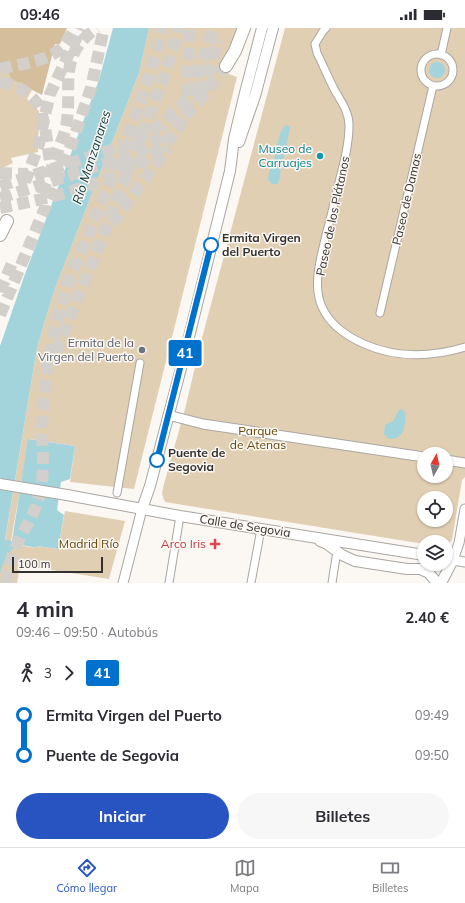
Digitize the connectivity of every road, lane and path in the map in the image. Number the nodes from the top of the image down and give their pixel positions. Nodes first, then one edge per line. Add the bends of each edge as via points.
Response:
1 (244, 28) edge
2 (262, 28) edge
3 (267, 28) edge
4 (273, 28) edge
5 (326, 28) edge
6 (447, 28) edge
7 (440, 54) junction
8 (226, 66) tunnel mouth
9 (433, 86) junction
10 (230, 171) junction
11 (7, 222) dead end
12 (0, 235) edge
13 (380, 313) dead end
14 (465, 347) edge
15 (140, 363) dead end
16 (168, 415) junction
17 (417, 456) edge
18 (453, 461) edge
19 (465, 463) edge
20 (0, 484) edge
21 (117, 493) dead end
22 (142, 509) junction
23 (465, 510) edge
24 (180, 516) junction
25 (260, 528) junction
26 (309, 536) junction
27 (453, 553) edge
28 (417, 554) edge
29 (336, 558) dead end
30 (453, 560) edge
31 (465, 562) edge
32 (445, 571) edge
33 (123, 583) edge
34 (169, 583) edge
35 (251, 583) edge
36 (332, 583) edge
37 (437, 583) edge
38 (441, 583) edge

1 - 8 highway
2 - 10 main road via 234,139
3 - 10 street
4 - 10 main road via 255,96
5 - 14 street, Paseo de los Plátanos via 315,44 317,53 346,111 349,123 347,149 319,274 318,287 322,306 331,323 342,332 355,340 383,350 419,355
6 - 7 street
7 - 9 street via 427,57 421,67 422,77
7 - 9 street via 451,62 453,73 444,85
9 - 13 street, Paseo de Damas
10 - 16 main road
11 - 12 highway
15 - 21 street
16 - 17 street via 203,424
16 - 22 main road
18 - 19 street
20 - 22 main road, Calle de Segovia, bridge
22 - 24 main road, Calle de Segovia
22 - 33 street
23 - 27 street via 459,543
24 - 25 main road, Calle de Segovia
24 - 34 street
25 - 26 main road, Calle de Segovia
25 - 35 street
26 - 28 main road, Calle de Segovia
26 - 37 main road via 328,544 355,561 420,569 429,572
29 - 36 street
30 - 31 street
32 - 38 main road

